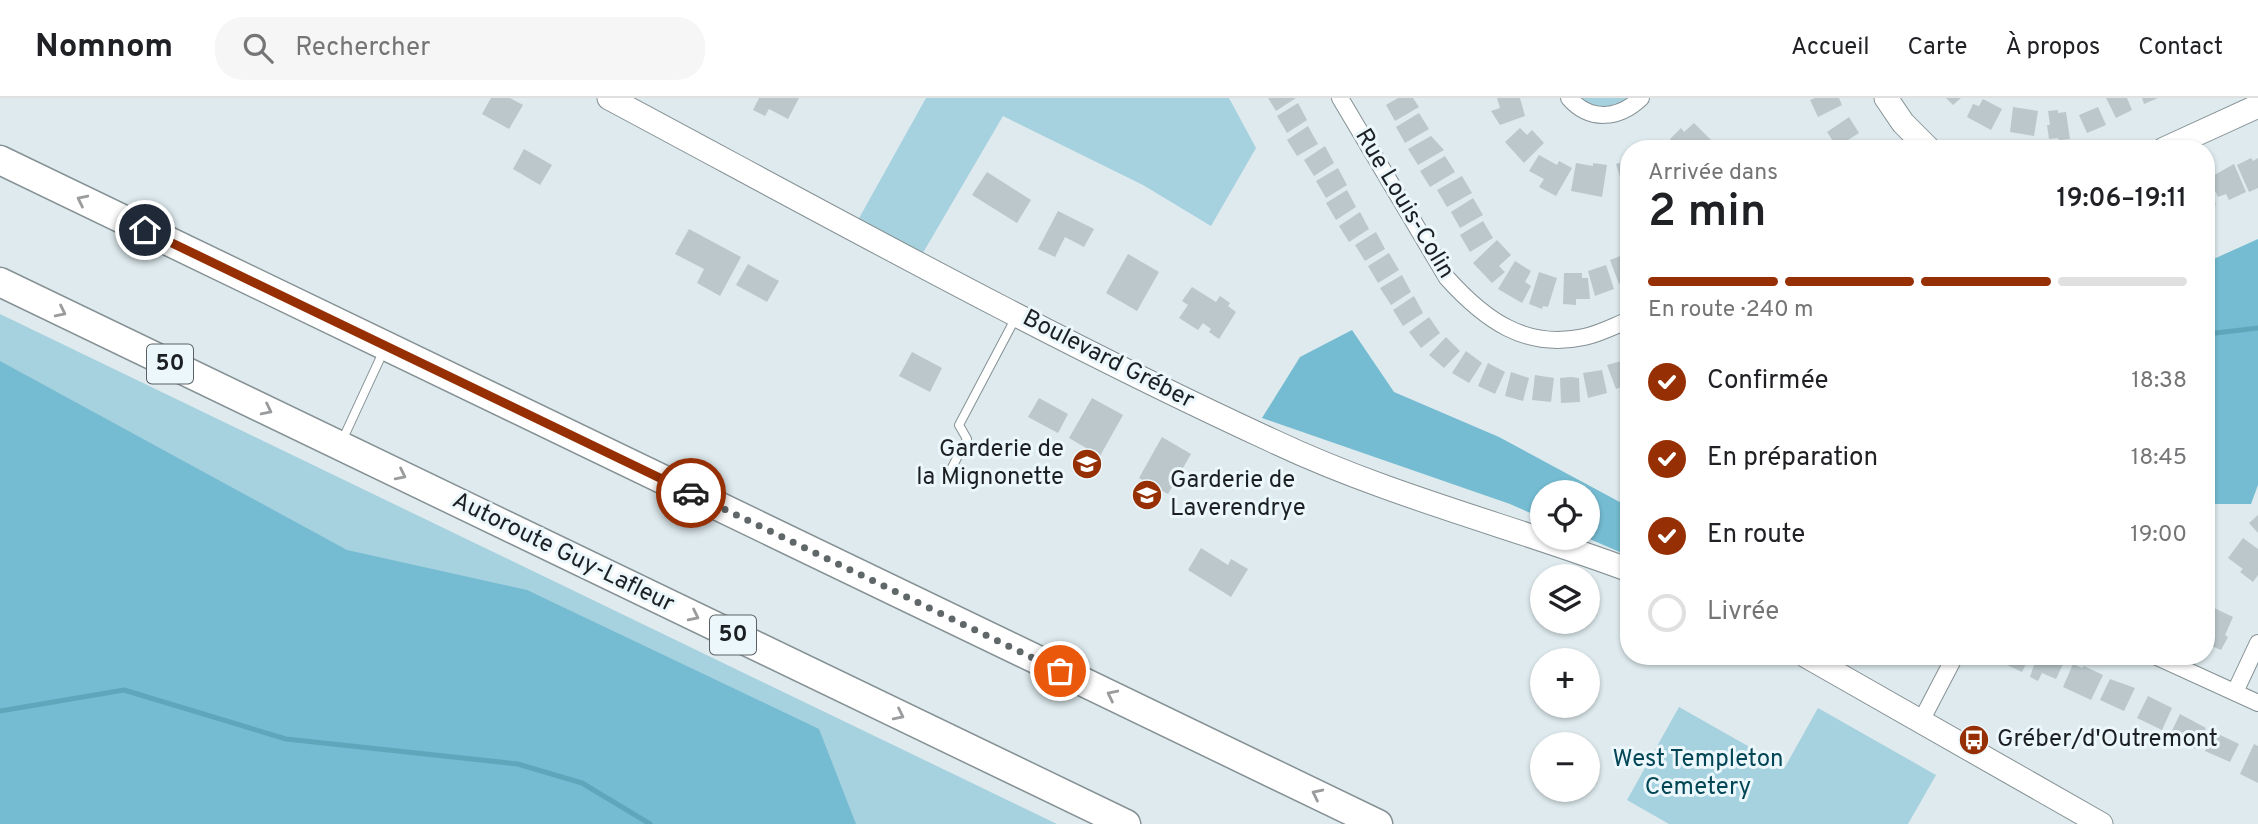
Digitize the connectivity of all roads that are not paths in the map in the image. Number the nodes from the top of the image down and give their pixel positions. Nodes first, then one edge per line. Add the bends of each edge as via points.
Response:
1 (609, 98) edge
2 (1340, 98) edge
3 (1569, 98) edge
4 (1641, 98) edge
5 (1886, 98) edge
6 (2258, 106) edge
7 (1920, 140) edge
8 (2184, 140) edge
9 (0, 160) edge
10 (0, 282) edge
11 (1018, 314) junction
12 (1620, 324) edge
13 (386, 346) junction
14 (340, 445) junction
15 (948, 475) dead end
16 (1620, 567) edge
17 (2258, 643) edge
18 (1821, 665) edge
19 (1950, 665) edge
20 (2175, 665) edge
21 (2235, 692) junction
22 (2258, 703) edge
23 (1920, 723) junction
24 (1125, 824) edge
25 (1378, 824) edge
26 (2101, 824) edge

1 - 11 street, Boulevard Gréber
2 - 12 street, Rue Louis-Colin via 1447,278 1483,314 1511,332 1568,340
3 - 4 street via 1587,112 1610,116
5 - 7 street
6 - 8 street
13 -> 9 highway
10 -> 14 highway, Autoroute Guy-Lafleur / 50
11 - 15 lane via 960,425 967,439
11 - 16 street, Boulevard Gréber via 1309,457
13 - 14 lane
25 -> 13 highway
14 -> 24 highway, Autoroute Guy-Lafleur / 50
17 - 21 street
18 - 23 street
19 - 23 street
20 - 21 street
21 - 22 street
23 - 26 street

